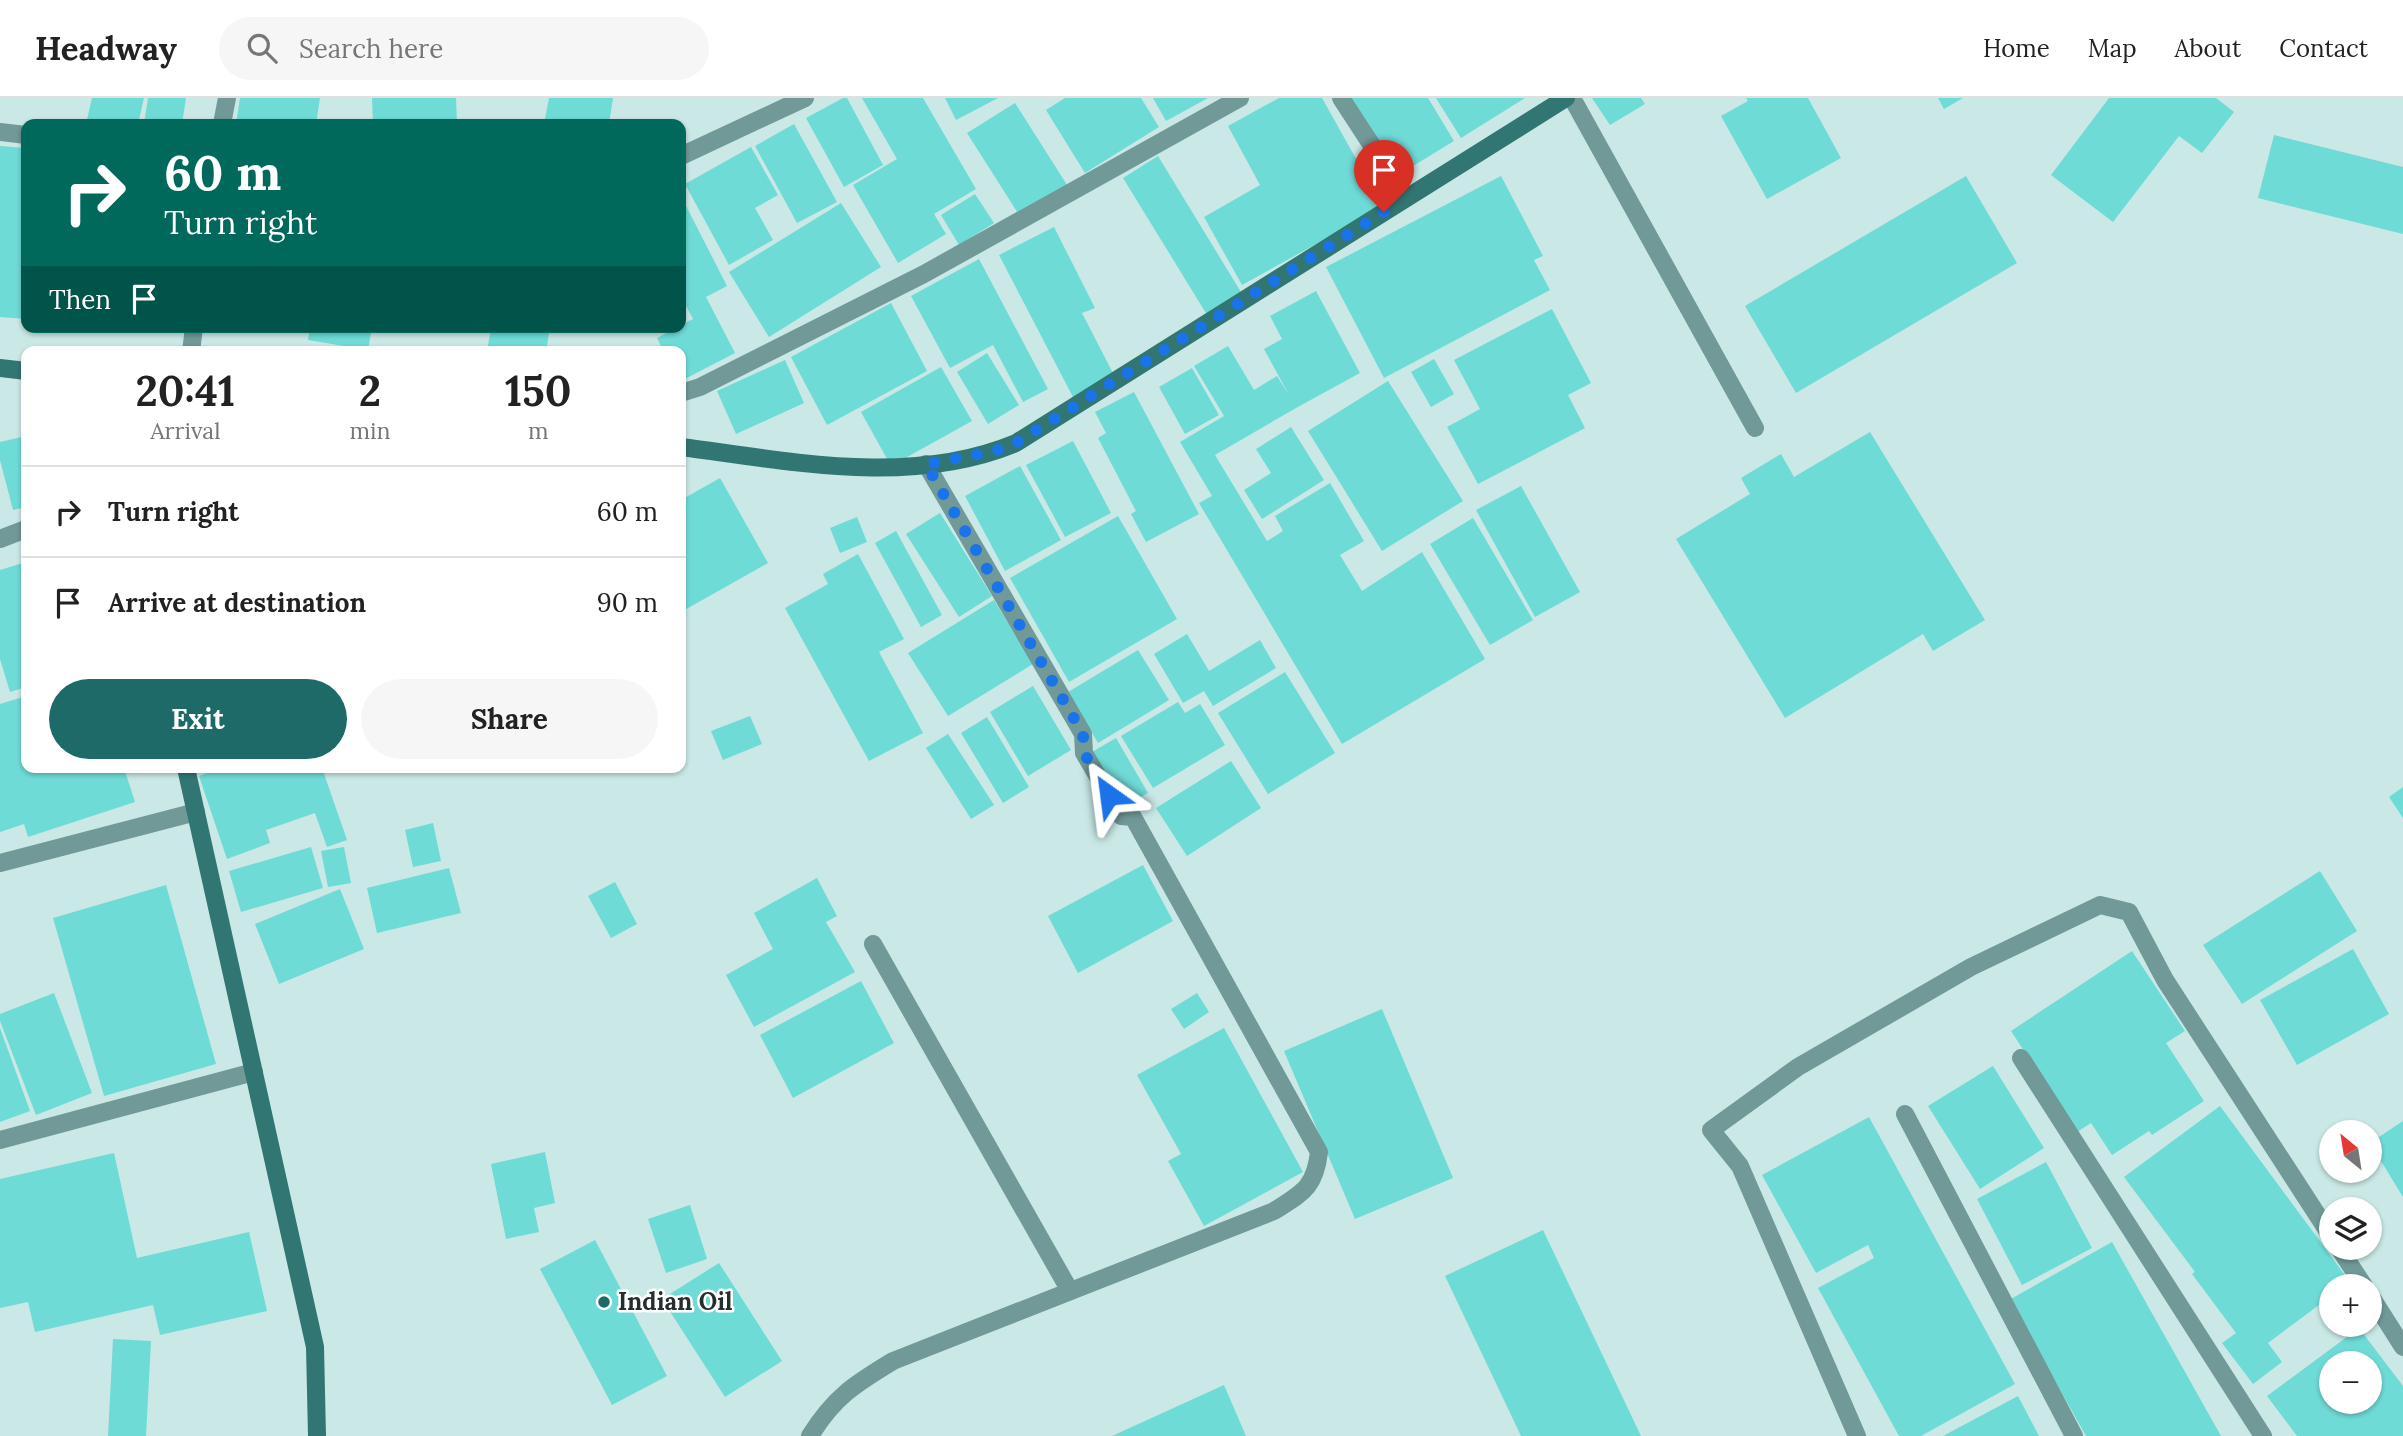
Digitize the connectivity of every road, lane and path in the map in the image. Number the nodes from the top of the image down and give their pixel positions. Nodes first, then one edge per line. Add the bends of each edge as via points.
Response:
1 (228, 98) edge
2 (805, 98) edge
3 (1240, 98) edge
4 (1341, 98) edge
5 (1566, 98) edge
6 (1572, 98) edge
7 (785, 102) edge
8 (223, 119) edge
9 (0, 132) edge
10 (21, 134) edge
11 (686, 153) edge
12 (1406, 198) junction
13 (0, 368) edge
14 (21, 370) edge
15 (686, 391) edge
16 (1755, 429) dead end
17 (686, 448) edge
18 (926, 464) junction
19 (21, 531) edge
20 (0, 539) edge
21 (187, 773) edge
22 (196, 812) junction
23 (0, 863) edge
24 (873, 944) dead end
25 (2021, 1058) dead end
26 (254, 1072) junction
27 (1905, 1114) dead end
28 (0, 1140) edge
29 (2319, 1217) edge
30 (1070, 1291) junction
31 (2382, 1314) edge
32 (2403, 1347) edge
33 (317, 1436) edge
34 (810, 1436) edge
35 (1857, 1436) edge
36 (2074, 1436) edge
37 (2263, 1436) edge

1 - 8 street
2 - 7 street
3 - 15 street via 924,274
4 - 12 street
5 - 12 street
6 - 16 street
7 - 11 street
9 - 10 street
12 - 18 street via 1016,443
13 - 14 street
17 - 18 street via 856,469
18 - 30 street via 1083,734 1084,753 1121,816 1133,817 1319,1153 1317,1172 1307,1190 1274,1211
19 - 20 street
21 - 22 street
22 - 23 street
22 - 26 street
24 - 30 street
25 - 37 street
26 - 28 street
26 - 33 street via 315,1347
27 - 36 street
29 - 35 street via 2165,980 2129,912 2100,905 1971,967 1810,1060 1711,1130 1740,1166
30 - 34 street via 893,1361 848,1389
31 - 32 street

